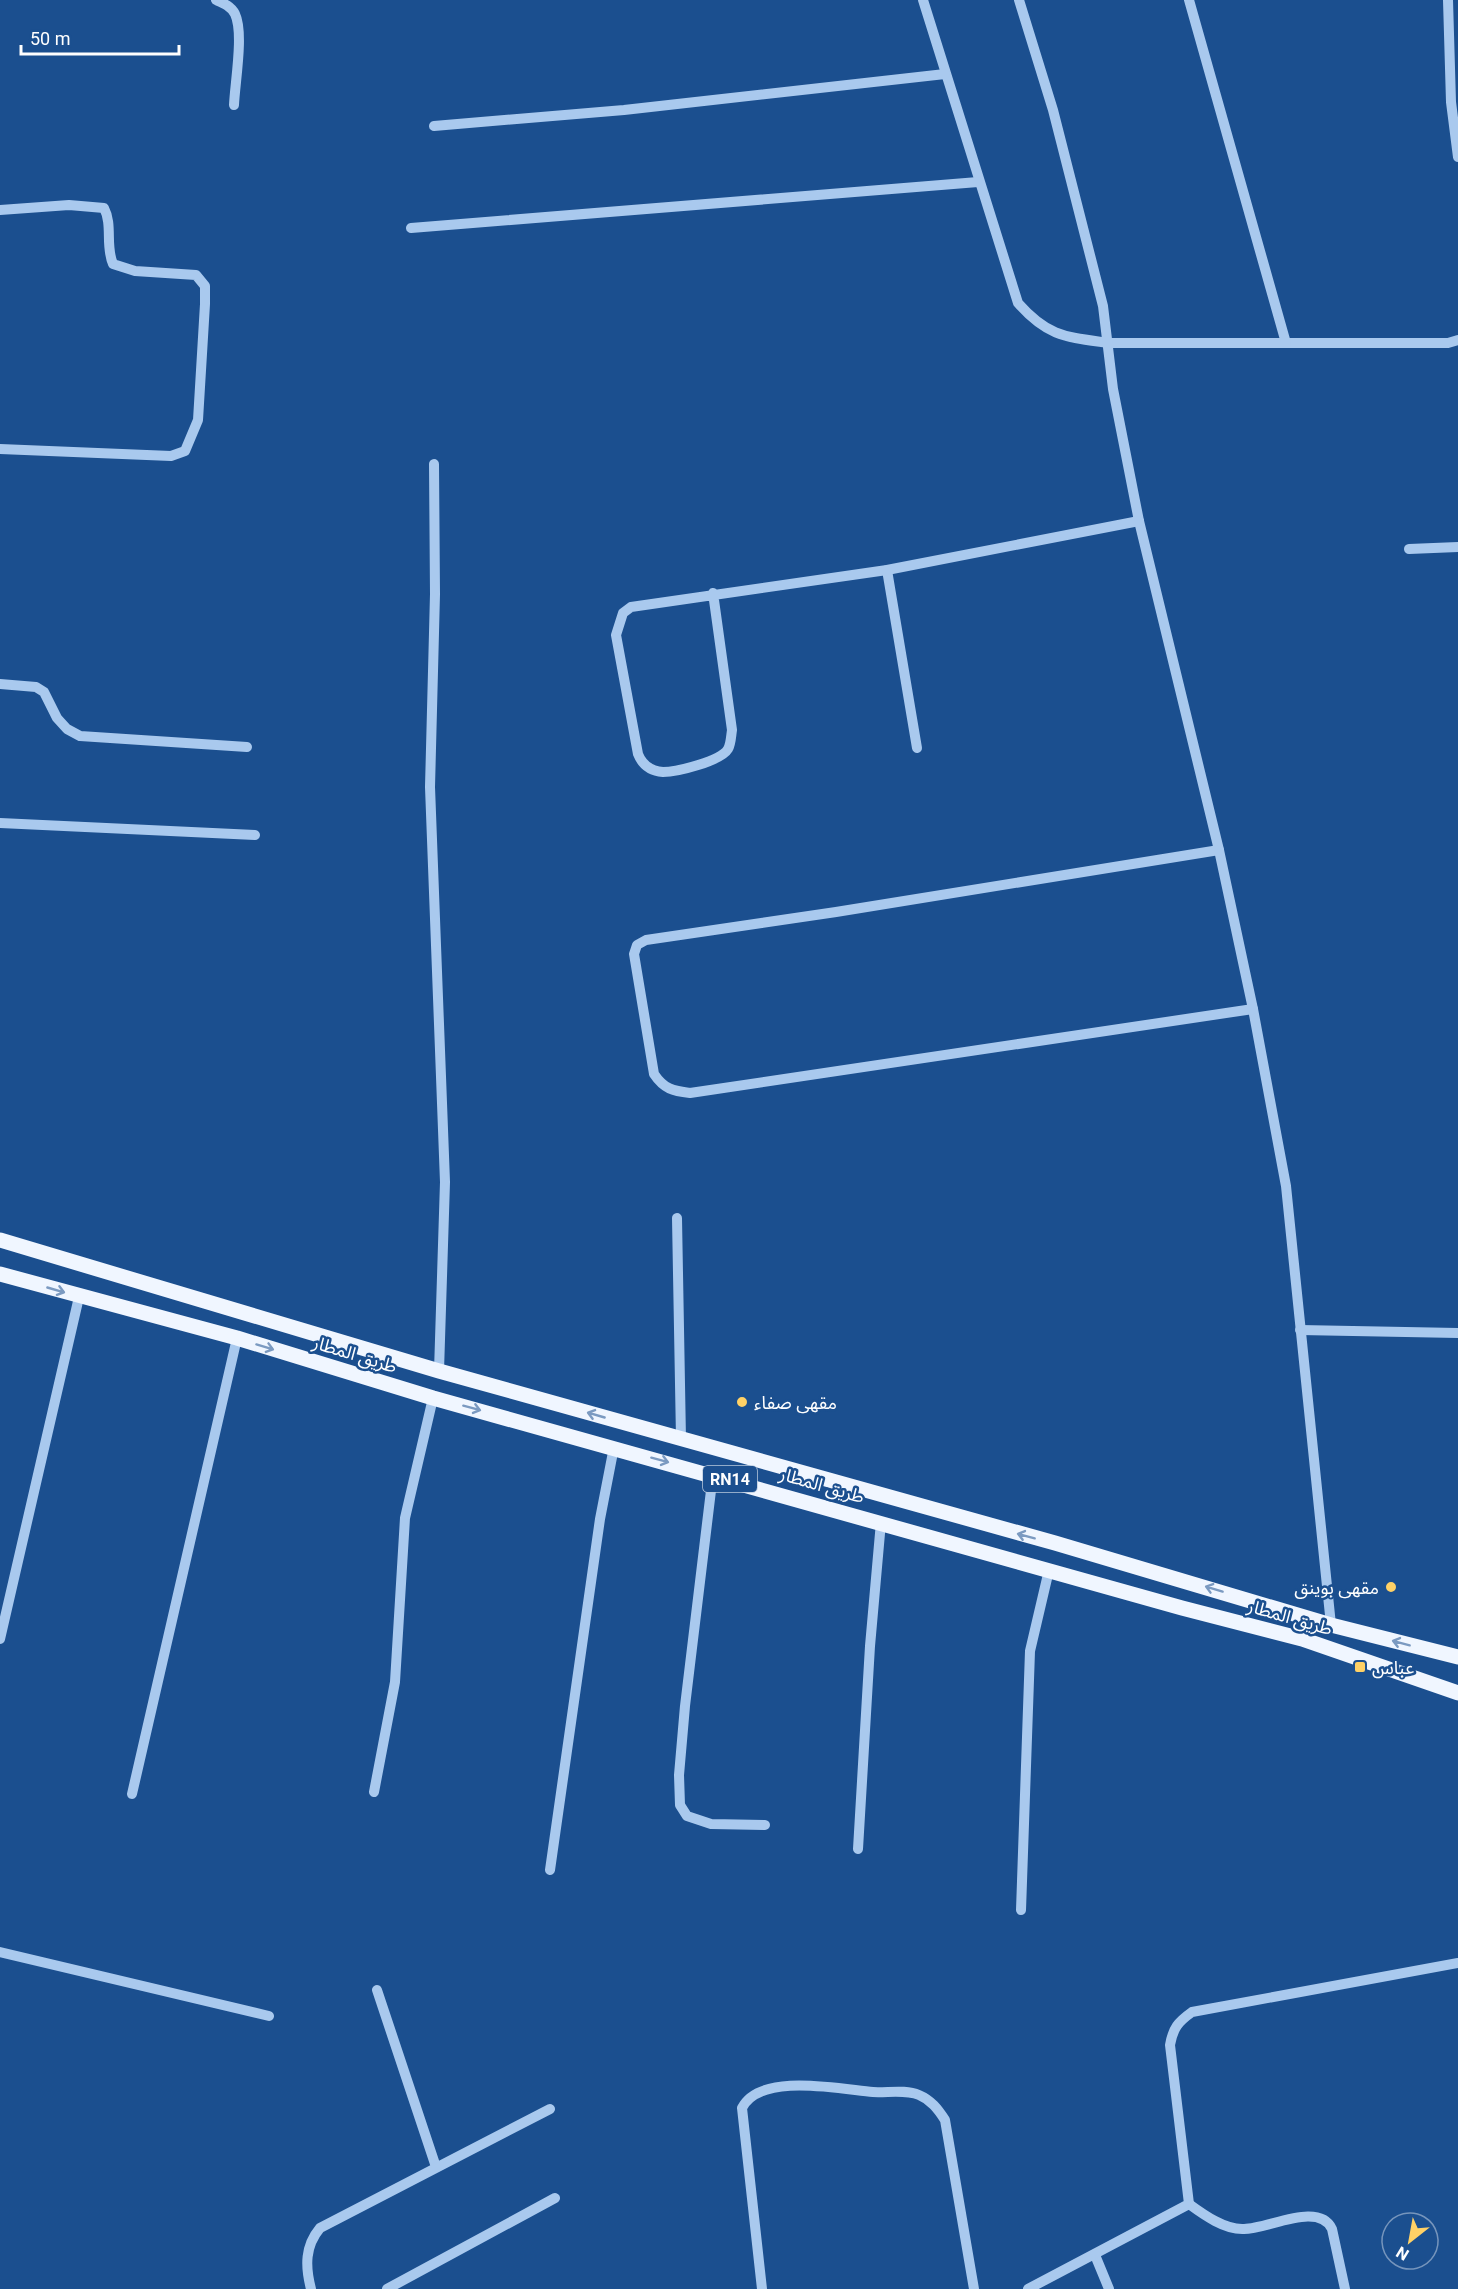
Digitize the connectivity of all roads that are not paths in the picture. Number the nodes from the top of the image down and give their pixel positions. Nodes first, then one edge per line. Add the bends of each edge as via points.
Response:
1 (216, 0) edge
2 (923, 0) edge
3 (1019, 0) edge
4 (1189, 0) edge
5 (1448, 0) edge
6 (945, 74) junction
7 (234, 105) dead end
8 (434, 126) dead end
9 (1458, 157) edge
10 (978, 183) junction
11 (0, 210) edge
12 (411, 228) dead end
13 (1458, 340) edge
14 (1109, 343) junction
15 (1286, 343) junction
16 (0, 449) edge
17 (434, 464) dead end
18 (1139, 521) junction
19 (1458, 547) edge
20 (1409, 549) dead end
21 (887, 570) junction
22 (712, 593) junction
23 (0, 684) edge
24 (248, 747) dead end
25 (917, 748) dead end
26 (0, 823) edge
27 (255, 835) dead end
28 (1219, 850) junction
29 (1254, 1009) junction
30 (676, 1218) dead end
31 (0, 1240) edge
32 (0, 1274) edge
33 (79, 1297) junction
34 (1300, 1330) junction
35 (1458, 1333) edge
36 (237, 1338) junction
37 (439, 1371) junction
38 (433, 1398) junction
39 (681, 1439) junction
40 (614, 1447) junction
41 (714, 1474) junction
42 (881, 1522) junction
43 (1049, 1570) junction
44 (1331, 1625) junction
45 (0, 1639) edge
46 (1458, 1657) edge
47 (1458, 1693) edge
48 (374, 1792) dead end
49 (132, 1794) dead end
50 (765, 1825) dead end
51 (858, 1848) dead end
52 (550, 1870) dead end
53 (1021, 1910) dead end
54 (0, 1952) edge
55 (1458, 1963) edge
56 (377, 1990) dead end
57 (269, 2016) dead end
58 (550, 2109) dead end
59 (436, 2167) junction
60 (555, 2198) dead end
61 (1189, 2204) junction
62 (1095, 2255) junction
63 (311, 2289) edge
64 (387, 2289) edge
65 (762, 2289) edge
66 (974, 2289) edge
67 (1028, 2289) edge
68 (1109, 2289) edge
69 (1345, 2289) edge

1 - 7 street via 235,14 238,40
2 - 6 street
3 - 14 street via 1088,243
4 - 15 street
5 - 9 street via 1451,102
6 - 8 street via 624,110
6 - 10 street
10 - 12 street
10 - 14 street via 1018,303 1035,323 1063,337
11 - 16 street via 104,208 113,264 135,271 196,275 205,286 205,304 198,420 185,451 171,456
13 - 15 street
14 - 15 street
14 - 18 street via 1113,389
17 - 37 street via 430,787 445,1182
18 - 21 street
18 - 28 street
19 - 20 street
21 - 22 street
21 - 25 street
22 - 22 street via 638,604 623,613 619,622 616,635 638,754 642,763 662,772 712,761 722,756 731,742
23 - 24 street via 36,687 44,693 62,724 80,736
26 - 27 street
28 - 29 street
28 - 29 street via 646,940 637,945 634,954 654,1074 671,1091 690,1093
29 - 34 street via 1286,1186
30 - 39 street
31 - 37 main road, طريق المطار / RN14
32 -> 33 main road, طريق المطار / RN14
33 - 36 main road, طريق المطار / RN14
33 - 45 street
34 - 35 street
34 - 44 street
36 -> 38 main road, طريق المطار / RN14
36 - 49 street
39 -> 37 main road, طريق المطار / RN14
38 -> 40 main road, طريق المطار / RN14
38 - 48 street via 405,1518 395,1682
44 -> 39 main road, طريق المطار / RN14
40 -> 41 main road, طريق المطار / RN14
40 - 52 street via 600,1519
41 - 42 main road, طريق المطار / RN14
41 - 50 street via 685,1706 680,1806 687,1816 711,1824
42 - 43 main road, طريق المطار / RN14
42 - 51 street
43 - 47 main road, طريق المطار / RN14 via 1302,1639
43 - 53 street via 1030,1651
46 -> 44 main road, طريق المطار / RN14
54 - 57 street
55 - 61 street via 1192,2012 1181,2020 1172,2030 1170,2045
56 - 59 street
58 - 59 street
59 - 63 street via 320,2228 311,2238 308,2250
60 - 64 street
61 - 62 street
61 - 69 street via 1234,2228 1309,2215 1328,2221
62 - 67 street
62 - 68 street
65 - 66 street via 742,2108 754,2093 767,2089 833,2085 910,2092 938,2108 945,2120

